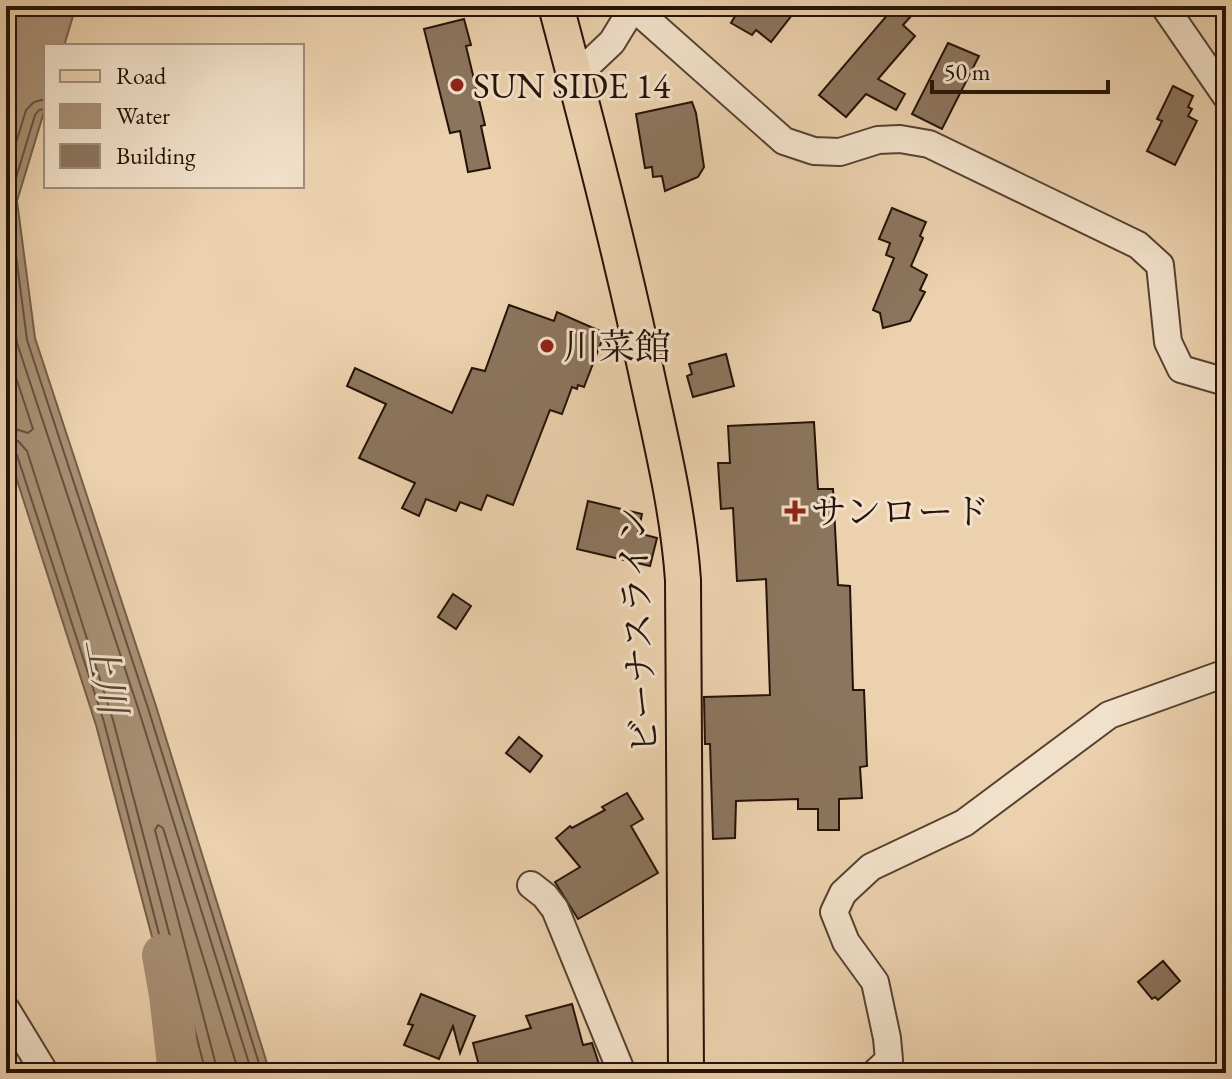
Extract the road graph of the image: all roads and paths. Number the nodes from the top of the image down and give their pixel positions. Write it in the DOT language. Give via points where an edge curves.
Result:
graph roads {
  1 [pos="556,6"];
  2 [pos="1164,6"];
  3 [pos="633,7"];
  4 [pos="575,77"];
  5 [pos="1226,96"];
  6 [pos="1226,382"];
  7 [pos="1226,673"];
  8 [pos="531,885"];
  9 [pos="6,1009"];
  10 [pos="45,1073"];
  11 [pos="622,1073"];
  12 [pos="686,1073"];
  13 [pos="875,1073"];
  1 -- 4 [label="main road, ビーナスライン"];
  2 -- 5 [label="street"];
  3 -- 4 [label="street" via="612,42"];
  3 -- 6 [label="street" via="784,141 814,151 840,152 878,140 929,144 1138,245 1160,265 1168,342 1181,369"];
  4 -- 12 [label="main road, ビーナスライン" via="630,298 680,539"];
  7 -- 13 [label="street" via="1109,715 964,823 871,867 843,893 834,912 846,942 875,982 887,1038 889,1060"];
  8 -- 11 [label="street" via="555,909"];
  9 -- 10 [label="street"];
}
